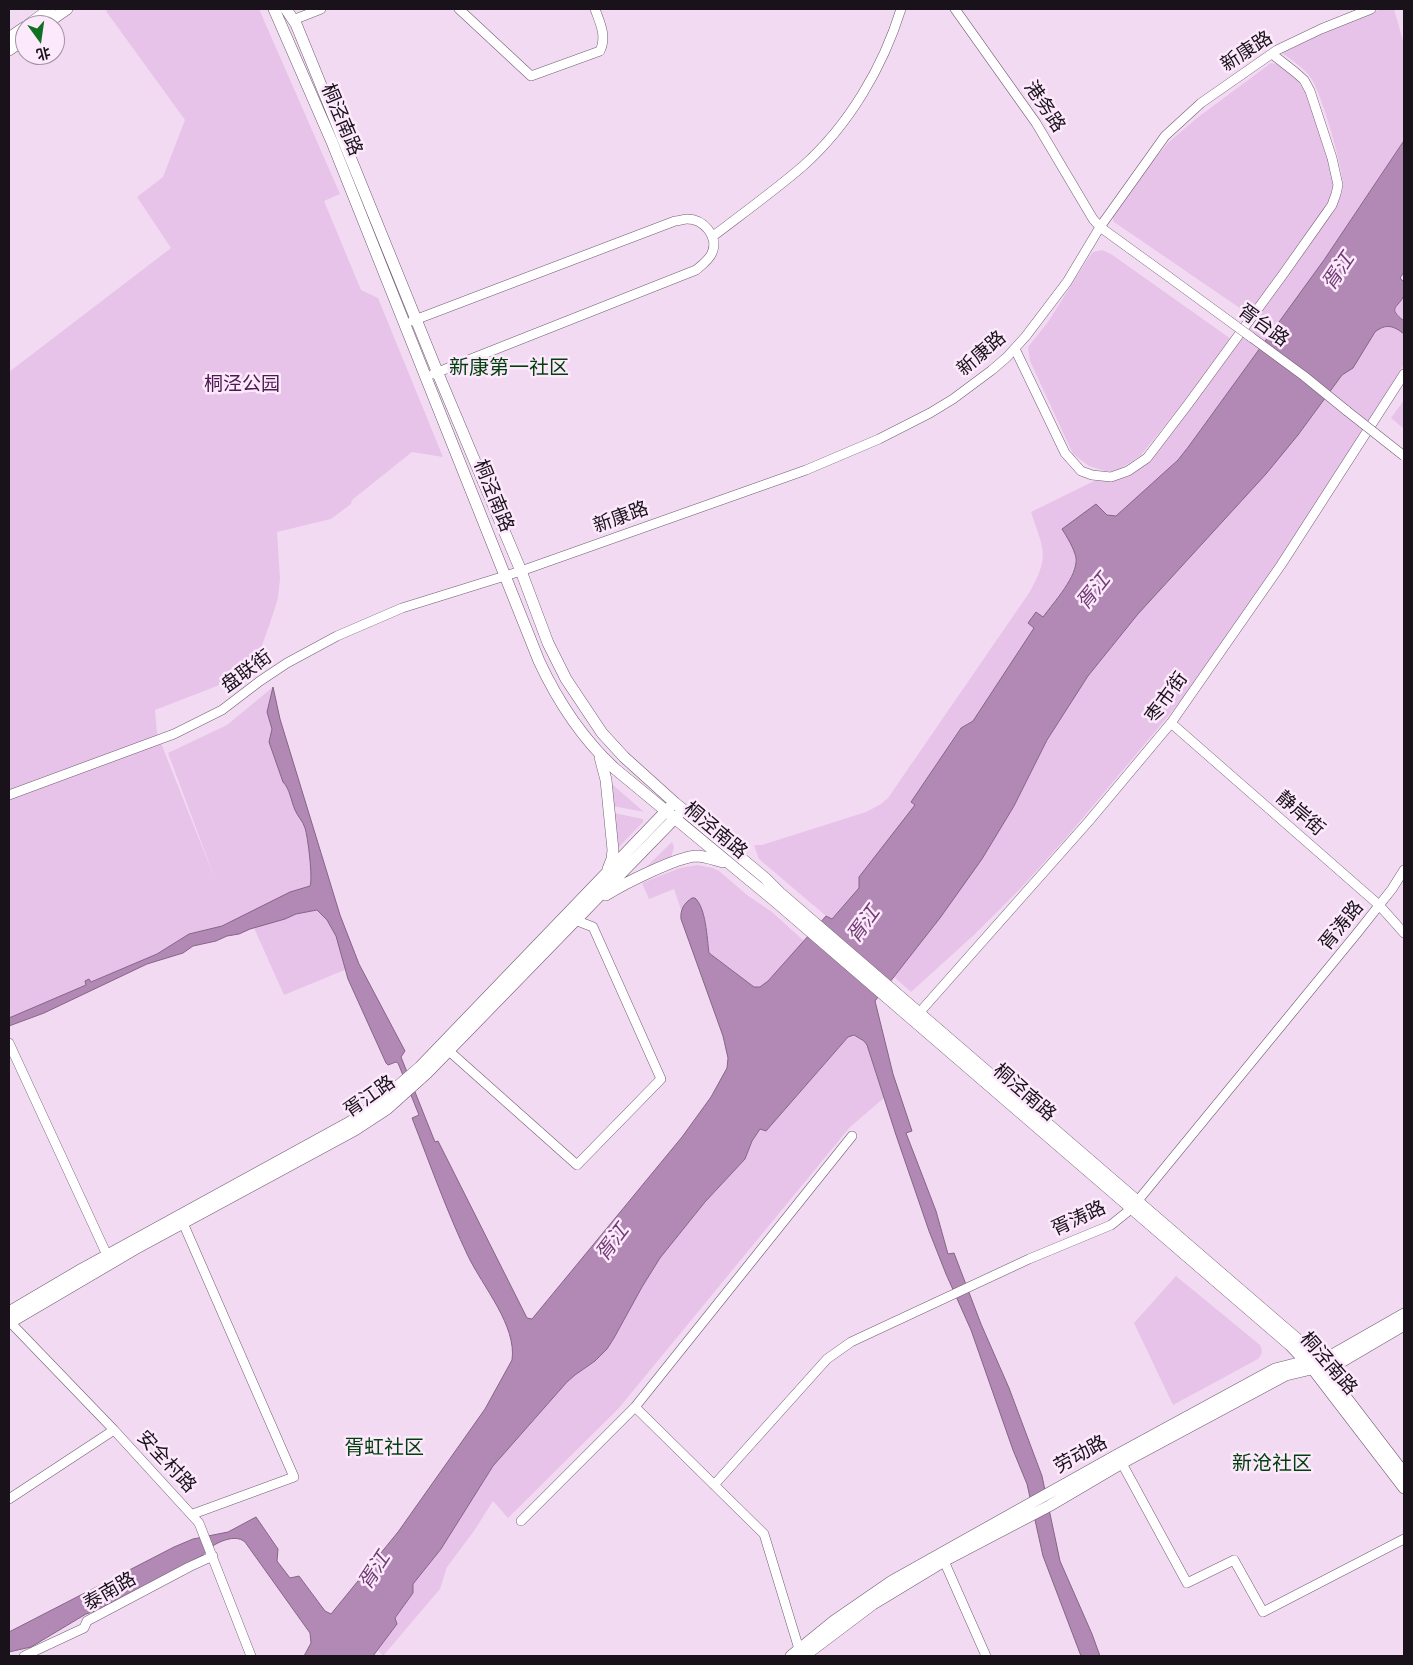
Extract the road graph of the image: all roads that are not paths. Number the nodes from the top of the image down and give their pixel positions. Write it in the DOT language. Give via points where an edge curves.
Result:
graph roads {
  1 [pos="274,9"];
  2 [pos="286,9"];
  3 [pos="321,9"];
  4 [pos="459,9"];
  5 [pos="594,9"];
  6 [pos="902,9"];
  7 [pos="955,9"];
  8 [pos="1371,9"];
  9 [pos="293,20"];
  10 [pos="1272,54"];
  11 [pos="1100,227"];
  12 [pos="712,236"];
  13 [pos="416,320"];
  14 [pos="405,324"];
  15 [pos="1015,349"];
  16 [pos="437,372"];
  17 [pos="1404,374"];
  18 [pos="426,377"];
  19 [pos="1404,456"];
  20 [pos="521,571"];
  21 [pos="505,576"];
  22 [pos="1171,723"];
  23 [pos="600,755"];
  24 [pos="9,795"];
  25 [pos="679,807"];
  26 [pos="670,816"];
  27 [pos="726,862"];
  28 [pos="1404,870"];
  29 [pos="605,876"];
  30 [pos="593,902"];
  31 [pos="1379,905"];
  32 [pos="575,920"];
  33 [pos="808,924"];
  34 [pos="1404,933"];
  35 [pos="888,993"];
  36 [pos="919,1013"];
  37 [pos="9,1043"];
  38 [pos="449,1051"];
  39 [pos="432,1062"];
  40 [pos="374,1112"];
  41 [pos="852,1136"];
  42 [pos="1134,1205"];
  43 [pos="183,1223"];
  44 [pos="107,1255"];
  45 [pos="1404,1314"];
  46 [pos="9,1319"];
  47 [pos="1404,1325"];
  48 [pos="1314,1363"];
  49 [pos="635,1407"];
  50 [pos="114,1430"];
  51 [pos="1119,1459"];
  52 [pos="1404,1473"];
  53 [pos="714,1485"];
  54 [pos="1404,1488"];
  55 [pos="9,1499"];
  56 [pos="1031,1509"];
  57 [pos="193,1514"];
  58 [pos="521,1521"];
  59 [pos="1404,1538"];
  60 [pos="212,1553"];
  61 [pos="944,1561"];
  62 [pos="800,1654"];
  63 [pos="24,1656"];
  64 [pos="250,1656"];
  65 [pos="986,1656"];
  1 -- 14 [label="main road, 桐泾南路"];
  2 -- 9 [label="main road, 桐泾南路"];
  3 -- 9 [label="street"];
  4 -- 5 [label="street" via="531,76 600,51 604,42"];
  6 -- 12 [label="street" via="878,66 831,137 803,166"];
  7 -- 11 [label="street, 港务路" via="1036,123"];
  8 -- 10 [label="street, 新康路"];
  9 -- 13 [label="main road, 桐泾南路"];
  10 -- 11 [label="street, 新康路" via="1201,103 1165,136"];
  10 -- 15 [label="street" via="1304,80 1310,91 1336,173 1336,194 1332,205 1284,273 1146,458 1128,471 1112,477 1081,471 1065,453"];
  11 -- 15 [label="street, 新康路" via="1067,282"];
  11 -- 19 [label="street, 胥台路, bridge" via="1304,376"];
  12 -- 13 [label="street" via="700,223 689,219 676,221"];
  12 -- 16 [label="street" via="712,254 696,270"];
  13 -- 14 [label="street"];
  13 -- 16 [label="main road, 桐泾南路"];
  14 -- 18 [label="main road, 桐泾南路"];
  15 -- 20 [label="street, 新康路" via="953,399 879,439 806,470"];
  16 -- 18 [label="street"];
  16 -- 20 [label="main road, 桐泾南路"];
  17 -- 22 [label="street, 枣市街" via="1281,565"];
  18 -- 21 [label="main road, 桐泾南路"];
  20 -- 21 [label="street, 新康路"];
  20 -- 25 [label="main road, 桐泾南路" via="548,643 575,694 616,750"];
  21 -- 23 [label="main road, 桐泾南路" via="549,682 574,724"];
  21 -- 24 [label="street, 盘联街" via="402,608 337,636 287,663 222,710 182,730"];
  22 -- 31 [label="street, 静岸街"];
  22 -- 36 [label="street, 枣市街"];
  23 -- 26 [label="main road, 桐泾南路"];
  23 -- 29 [label="main road" via="606,780 613,850"];
  25 -- 26 [label="main road, 胥江路"];
  25 -- 33 [label="main road, 桐泾南路" via="765,878"];
  26 -- 27 [label="main road, 桐泾南路"];
  26 -- 29 [label="main road, 胥江路"];
  26 -- 30 [label="main road, 胥江路"];
  27 -- 30 [label="main road" via="700,856 684,858"];
  27 -- 33 [label="main road, 桐泾南路"];
  28 -- 31 [label="street, 胥涛路"];
  29 -- 39 [label="main road, 胥江路"];
  30 -- 32 [label="main road, 胥江路"];
  31 -- 34 [label="street, 静岸街"];
  31 -- 42 [label="street, 胥涛路"];
  32 -- 38 [label="main road, 胥江路"];
  32 -- 38 [label="street" via="593,927 661,1079 577,1165"];
  33 -- 35 [label="main road, 桐泾南路"];
  35 -- 36 [label="main road, 桐泾南路"];
  35 -- 42 [label="main road, 桐泾南路"];
  36 -- 42 [label="main road, 桐泾南路"];
  37 -- 44 [label="street"];
  38 -- 39 [label="main road, 胥江路"];
  39 -- 40 [label="main road, 胥江路" via="411,1089"];
  40 -- 43 [label="main road, 胥江路" via="345,1135"];
  40 -- 44 [label="main road, 胥江路"];
  41 -- 49 [label="street"];
  42 -- 48 [label="main road, 桐泾南路" via="1296,1338"];
  42 -- 53 [label="street, 胥涛路" via="1111,1225 851,1342 828,1358"];
  43 -- 46 [label="main road, 胥江路"];
  43 -- 57 [label="street" via="294,1477"];
  44 -- 46 [label="main road, 胥江路"];
  45 -- 48 [label="main road, 劳动路"];
  46 -- 50 [label="street, 安全村路"];
  47 -- 48 [label="main road, 劳动路" via="1340,1362"];
  48 -- 51 [label="main road, 劳动路"];
  48 -- 52 [label="main road, 桐泾南路"];
  48 -- 54 [label="main road, 桐泾南路"];
  49 -- 53 [label="street"];
  49 -- 58 [label="street"];
  50 -- 55 [label="street"];
  50 -- 57 [label="street, 安全村路"];
  51 -- 56 [label="main road, 劳动路"];
  51 -- 59 [label="street" via="1187,1583 1234,1560 1263,1612"];
  53 -- 62 [label="street" via="764,1534"];
  56 -- 61 [label="main road, 劳动路"];
  56 -- 62 [label="main road, 劳动路" via="939,1553 880,1588"];
  57 -- 60 [label="street, 安全村路"];
  60 -- 63 [label="street, 泰南路" via="87,1621 84,1628"];
  60 -- 64 [label="street, 安全村路"];
  61 -- 62 [label="main road, 劳动路" via="872,1604"];
  61 -- 65 [label="street"];
}
